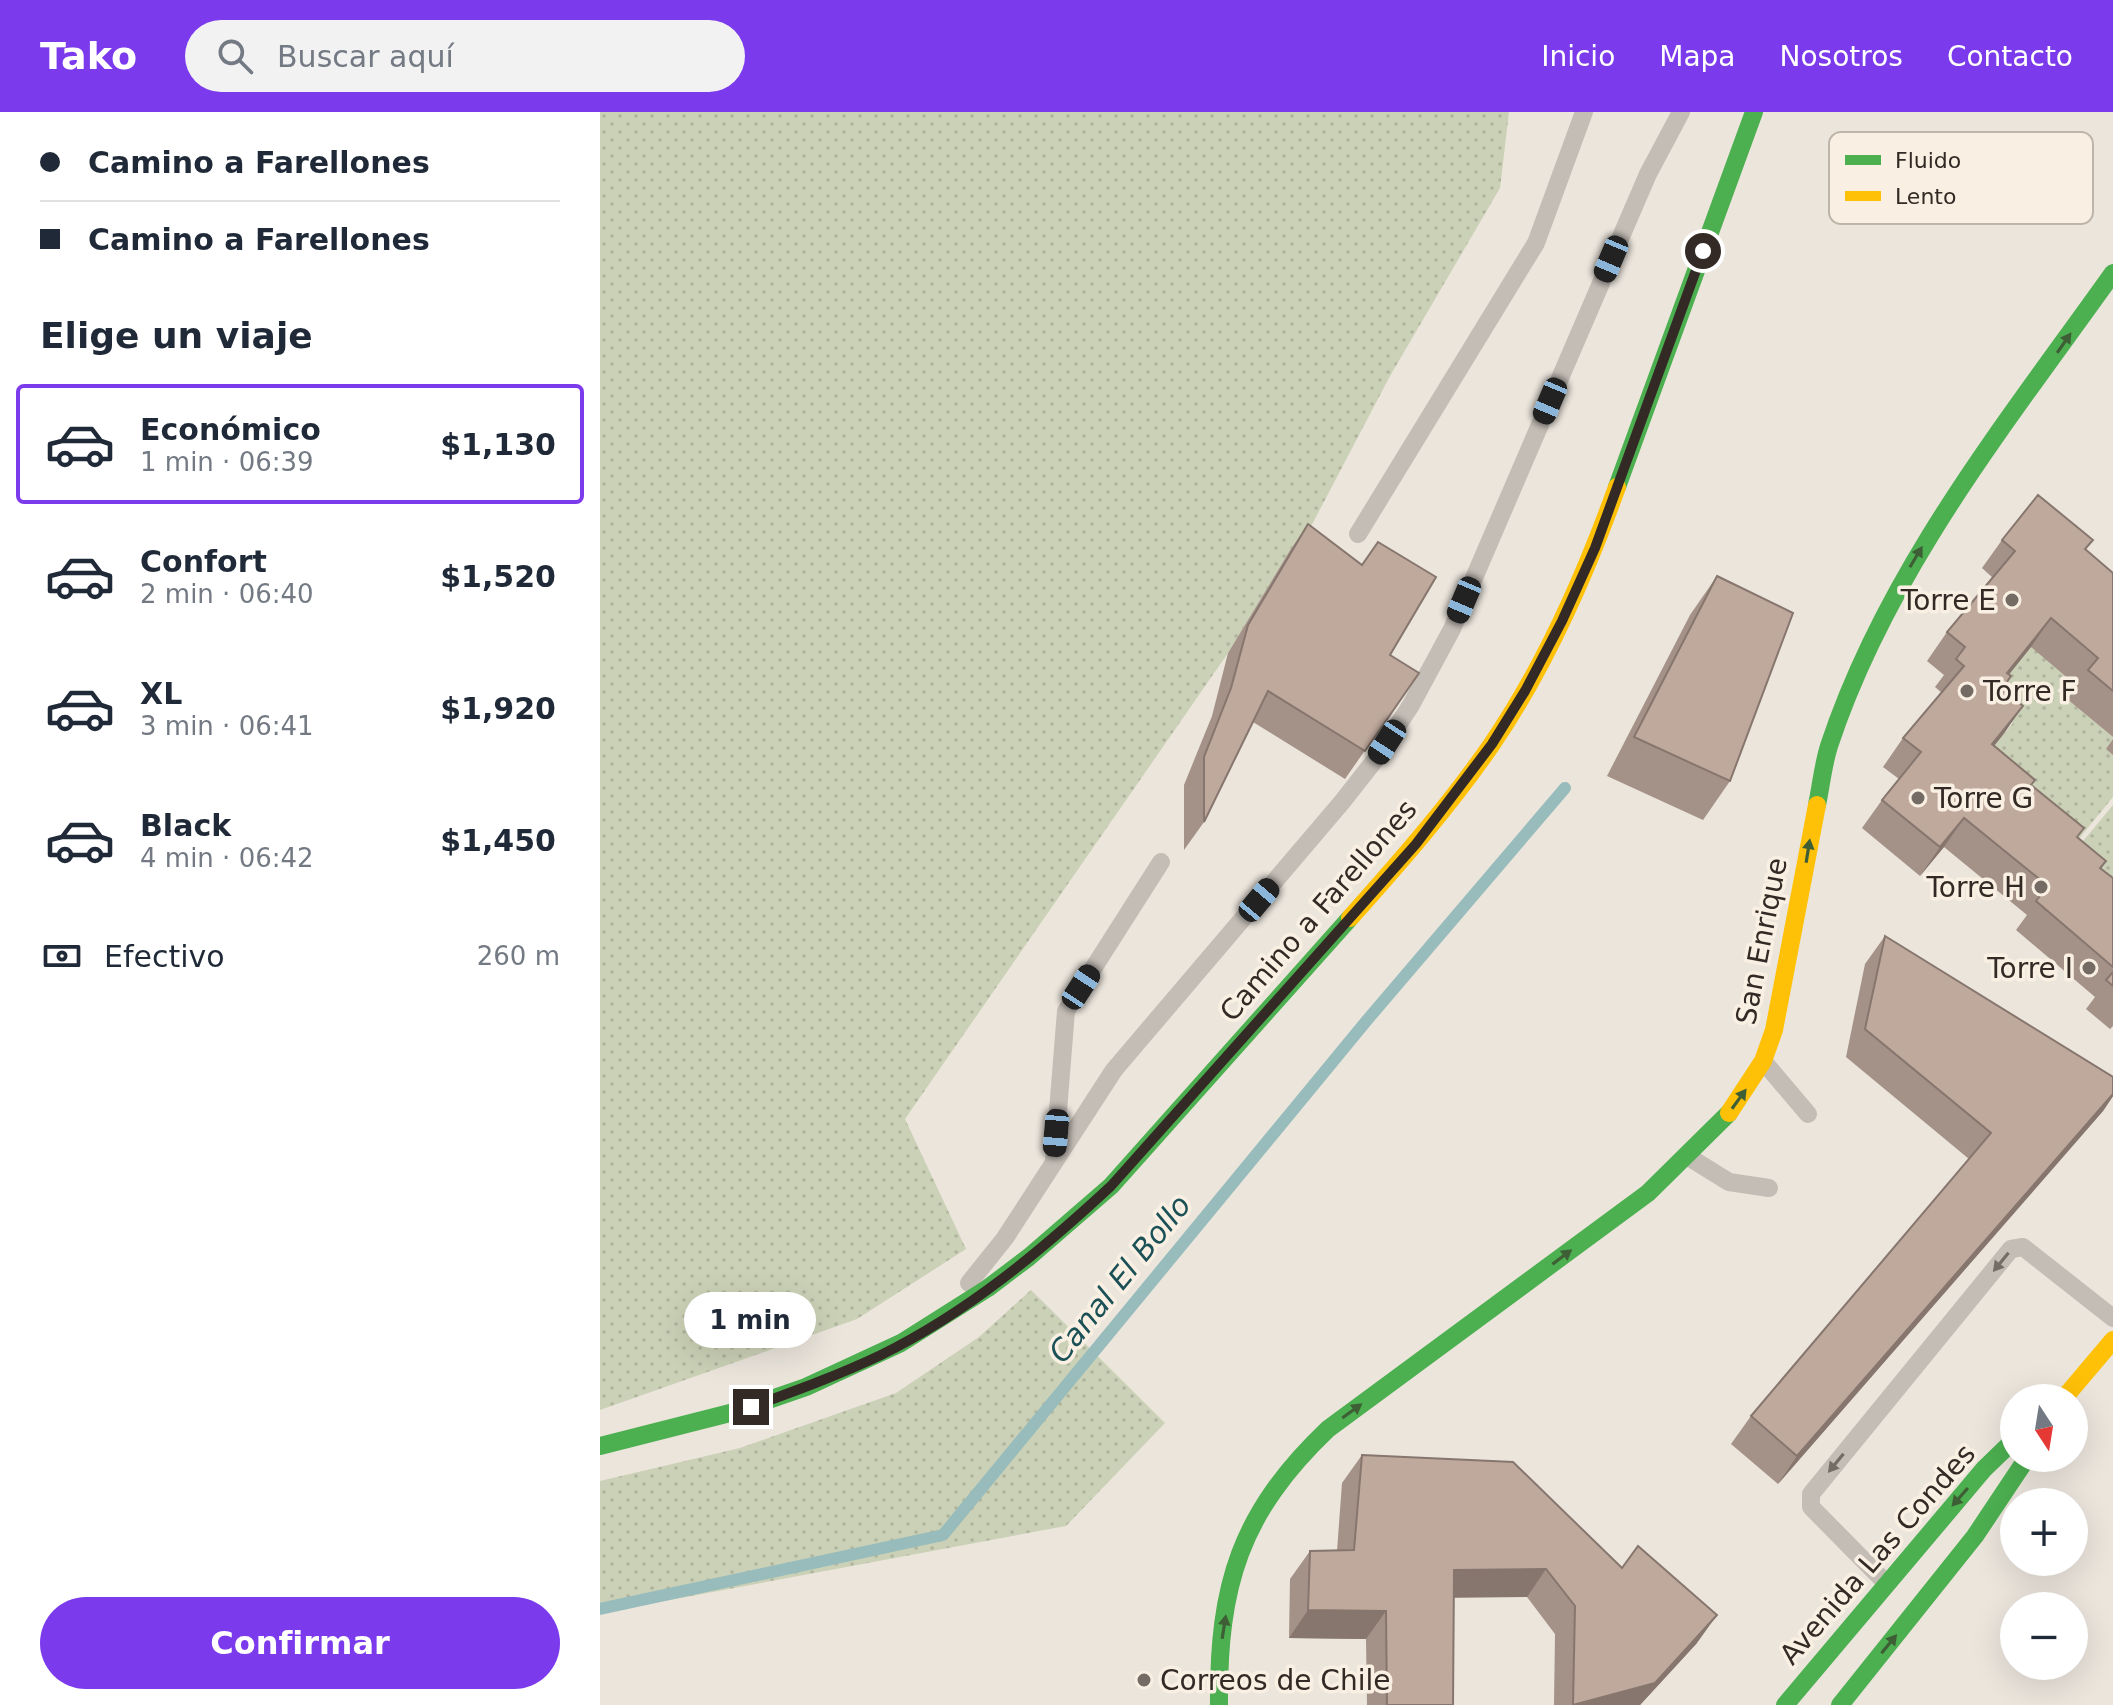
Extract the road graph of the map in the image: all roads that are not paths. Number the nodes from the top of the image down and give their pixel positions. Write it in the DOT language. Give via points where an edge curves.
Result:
graph roads {
  1 [pos="1584,112"];
  2 [pos="1681,112"];
  3 [pos="1754,112"];
  4 [pos="2113,273"];
  5 [pos="1358,534"];
  6 [pos="1161,862"];
  7 [pos="1763,1061"];
  8 [pos="1808,1114"];
  9 [pos="1687,1156"];
  10 [pos="1054,1163"];
  11 [pos="1769,1188"];
  12 [pos="2113,1318"];
  13 [pos="944,1320"];
  14 [pos="2113,1340"];
  15 [pos="2076,1384"];
  16 [pos="600,1446"];
  17 [pos="2000,1454"];
  18 [pos="2018,1472"];
  19 [pos="1886,1583"];
  20 [pos="1219,1705"];
  21 [pos="1785,1705"];
  22 [pos="1840,1705"];
  1 -- 5 [label="lane" via="1536,243"];
  2 -- 10 [label="lane" via="1648,174 1452,629 1411,705 1342,802 1114,1070"];
  3 -- 13 [label="street, Camino a Farellones" via="1595,548 1562,621 1492,744 1416,844 1111,1186 1059,1235"];
  7 -- 4 [label="street, San Enrique, one-way" via="1782,999 1828,749 1864,652 1925,543"];
  6 -- 10 [label="lane" via="1066,1011"];
  7 -- 8 [label="lane"];
  9 -- 7 [label="street, San Enrique, one-way" via="1737,1103"];
  9 -- 11 [label="lane" via="1729,1182"];
  20 -- 9 [label="street, San Enrique, one-way" via="1221,1647 1238,1561 1251,1525 1287,1470 1328,1429 1648,1193"];
  10 -- 13 [label="lane"];
  12 -- 19 [label="lane, one-way" via="2023,1247 2011,1249 1811,1494 1811,1507"];
  13 -- 16 [label="street, Camino a Farellones" via="818,1383 751,1407"];
  14 -- 15 [label="street"];
  17 -- 19 [label="street, Avenida Las Condes, one-way"];
  22 -- 18 [label="street, Avenida Las Condes, one-way" via="1975,1536"];
  19 -- 21 [label="street, Avenida Las Condes"];
}
